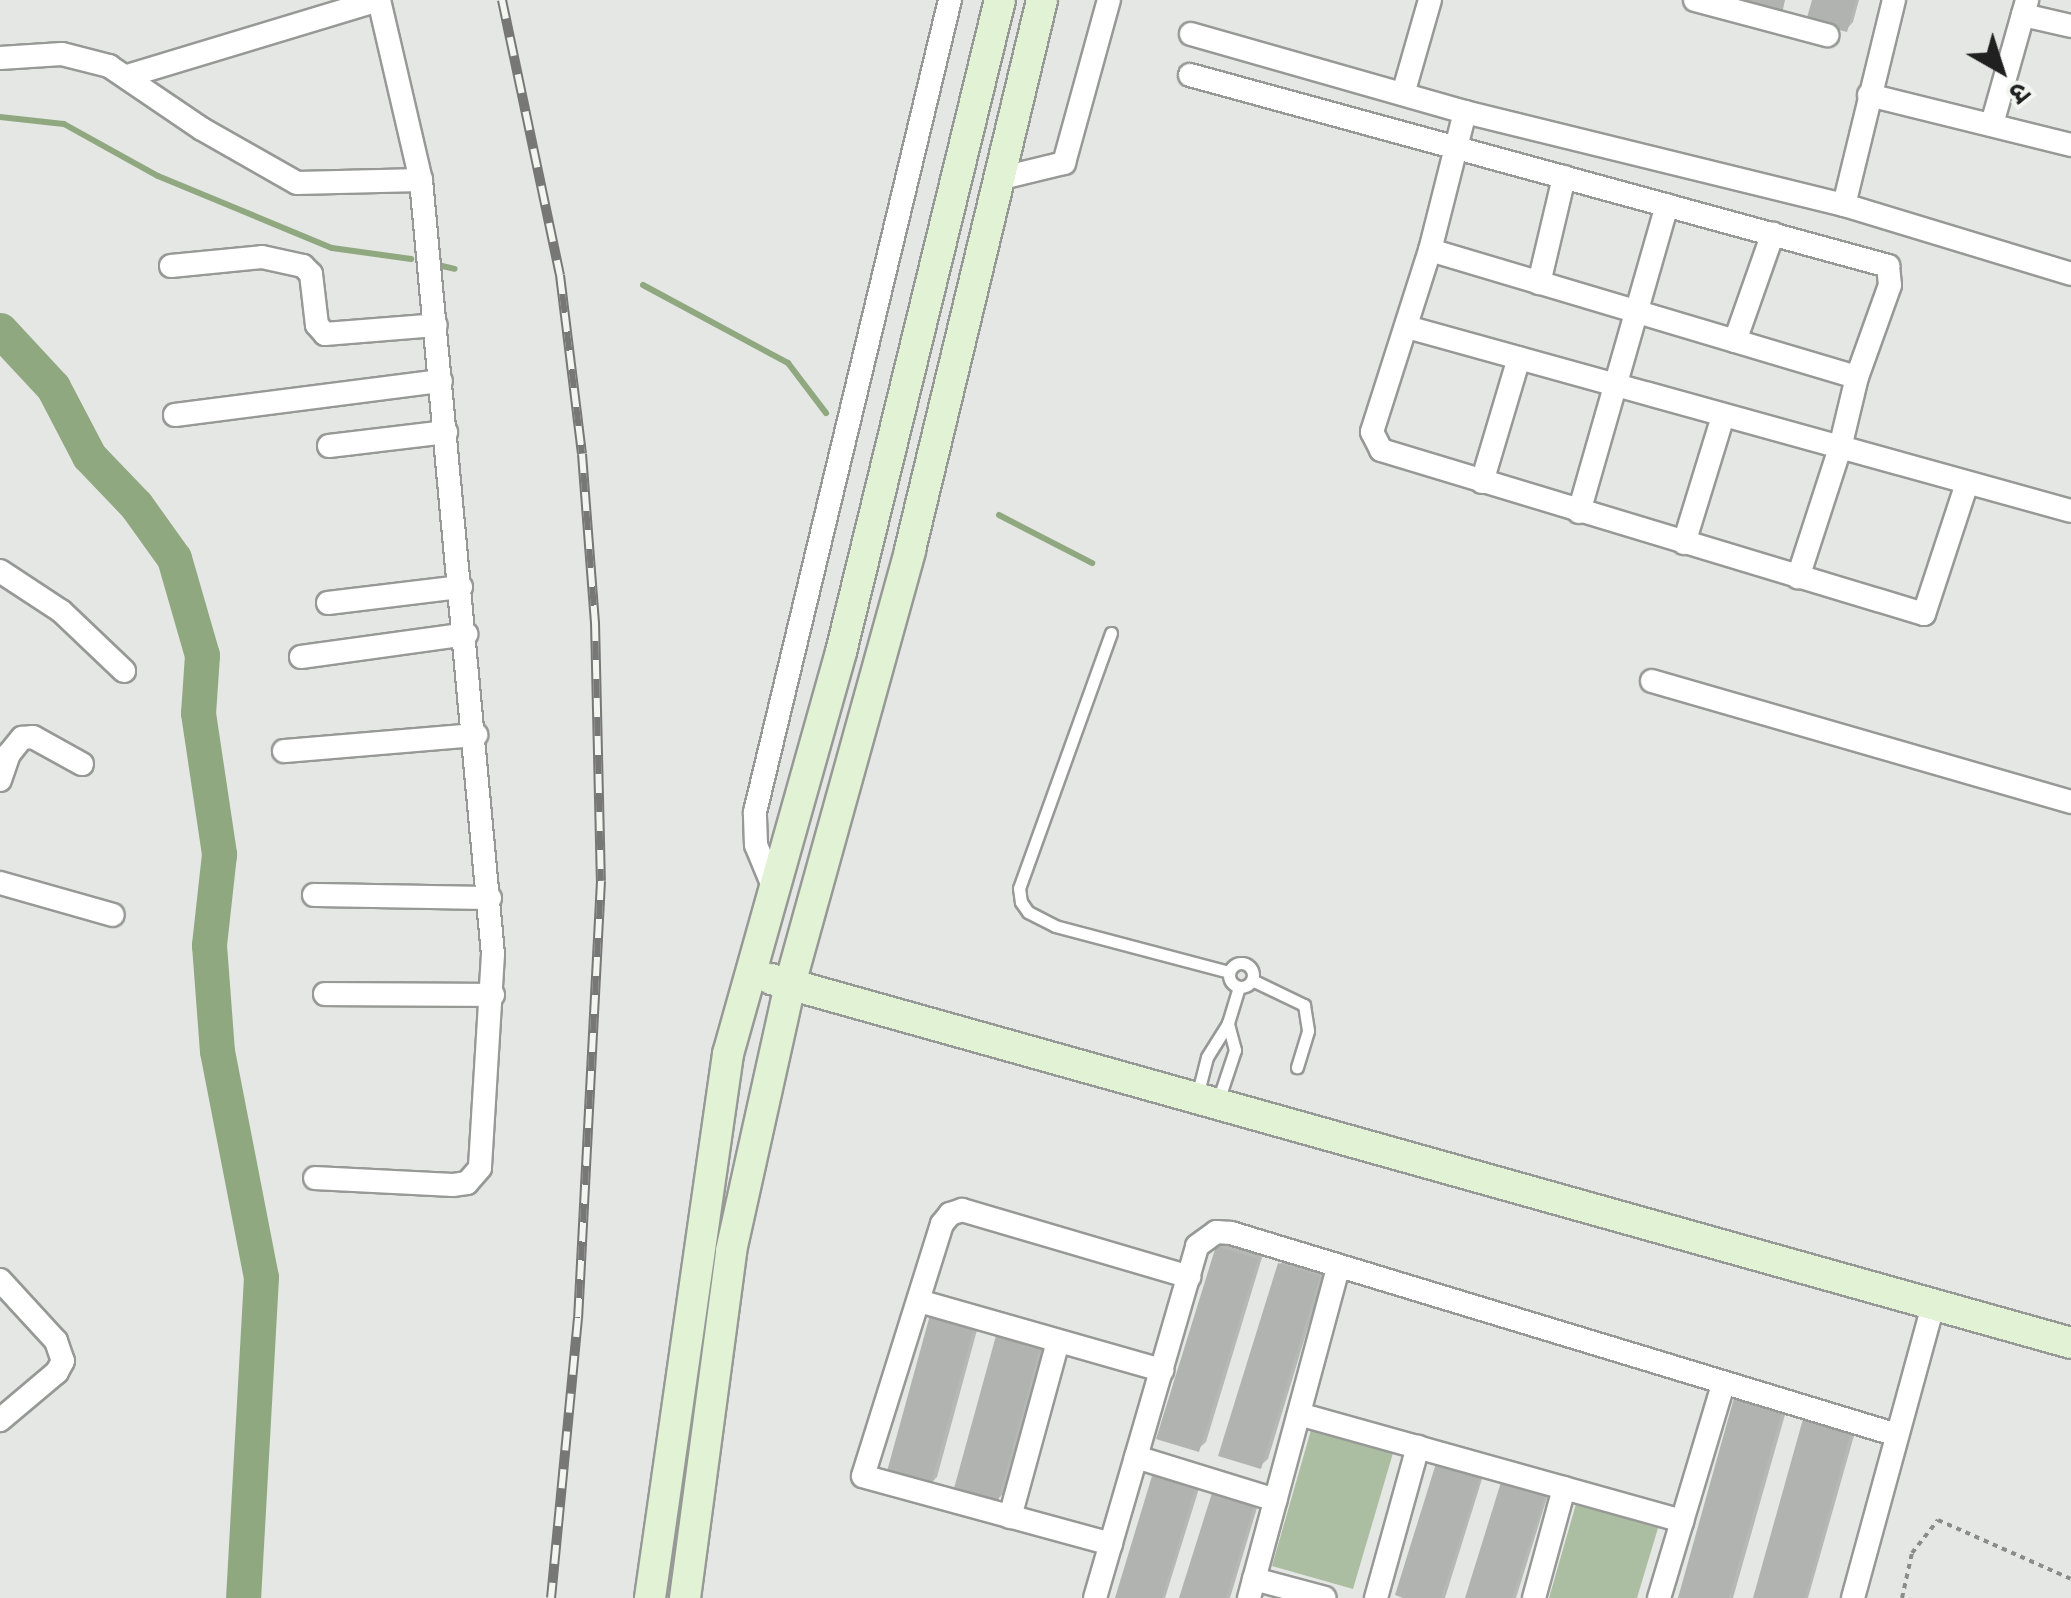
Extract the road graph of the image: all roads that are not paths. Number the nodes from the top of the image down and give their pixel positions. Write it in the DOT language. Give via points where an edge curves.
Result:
graph roads {
  1 [pos="950,0"];
  2 [pos="1000,0"];
  3 [pos="1042,0"];
  4 [pos="1109,0"];
  5 [pos="1430,0"];
  6 [pos="1894,0"];
  7 [pos="1709,2"];
  8 [pos="2025,8"];
  9 [pos="2071,26"];
  10 [pos="1191,34"];
  11 [pos="1827,35"];
  12 [pos="0,58"];
  13 [pos="1190,75"];
  14 [pos="127,76"];
  15 [pos="1403,94"];
  16 [pos="1869,94"];
  17 [pos="1466,112"];
  18 [pos="1992,124"];
  19 [pos="2071,145"];
  20 [pos="1456,148"];
  21 [pos="998,178"];
  22 [pos="1564,178"];
  23 [pos="421,180"];
  24 [pos="1668,205"];
  25 [pos="1844,206"];
  26 [pos="1773,233"];
  27 [pos="1430,250"];
  28 [pos="171,266"];
  29 [pos="2071,274"];
  30 [pos="1539,282"];
  31 [pos="1635,311"];
  32 [pos="436,325"];
  33 [pos="1406,327"];
  34 [pos="1736,341"];
  35 [pos="1518,358"];
  36 [pos="1857,377"];
  37 [pos="442,380"];
  38 [pos="1613,384"];
  39 [pos="175,415"];
  40 [pos="1724,416"];
  41 [pos="446,432"];
  42 [pos="329,446"];
  43 [pos="1840,448"];
  44 [pos="1482,482"];
  45 [pos="1966,483"];
  46 [pos="2071,511"];
  47 [pos="1579,512"];
  48 [pos="1684,543"];
  49 [pos="0,571"];
  50 [pos="1798,577"];
  51 [pos="462,587"];
  52 [pos="328,602"];
  53 [pos="1110,633"];
  54 [pos="466,634"];
  55 [pos="301,657"];
  56 [pos="124,672"];
  57 [pos="1652,681"];
  58 [pos="476,735"];
  59 [pos="284,751"];
  60 [pos="82,764"];
  61 [pos="0,780"];
  62 [pos="2071,802"];
  63 [pos="0,883"];
  64 [pos="773,886"];
  65 [pos="314,895"];
  66 [pos="490,898"];
  67 [pos="113,915"];
  68 [pos="1229,972"];
  69 [pos="749,973"];
  70 [pos="1252,980"];
  71 [pos="790,984"];
  72 [pos="1238,986"];
  73 [pos="325,994"];
  74 [pos="492,996"];
  75 [pos="1228,1023"];
  76 [pos="1298,1067"];
  77 [pos="1206,1103"];
  78 [pos="315,1178"];
  79 [pos="1338,1269"];
  80 [pos="1189,1277"];
  81 [pos="0,1280"];
  82 [pos="919,1301"];
  83 [pos="1933,1304"];
  84 [pos="1058,1341"];
  85 [pos="2071,1344"];
  86 [pos="1162,1370"];
  87 [pos="1723,1385"];
  88 [pos="1299,1414"];
  89 [pos="0,1420"];
  90 [pos="1897,1435"];
  91 [pos="1418,1447"];
  92 [pos="1136,1457"];
  93 [pos="1564,1488"];
  94 [pos="1276,1500"];
  95 [pos="1010,1516"];
  96 [pos="1682,1521"];
  97 [pos="1111,1544"];
  98 [pos="1252,1588"];
  99 [pos="650,1598"];
  100 [pos="685,1598"];
  101 [pos="1095,1598"];
  102 [pos="1325,1598"];
  103 [pos="1376,1598"];
  104 [pos="1534,1598"];
  105 [pos="1659,1598"];
  106 [pos="1852,1598"];
  1 -- 64 [label="street" via="755,812 760,860"];
  2 -- 64 [label="main road" via="840,652"];
  3 -- 21 [label="main road"];
  4 -- 21 [label="street" via="1064,163"];
  5 -- 15 [label="street"];
  6 -- 16 [label="street"];
  7 -- 11 [label="street"];
  8 -- 9 [label="street"];
  8 -- 18 [label="street"];
  10 -- 15 [label="street"];
  12 -- 14 [label="street" via="62,54"];
  13 -- 20 [label="street"];
  14 -- 23 [label="street" via="280,177 326,184"];
  14 -- 23 [label="street" via="379,0"];
  15 -- 17 [label="street"];
  16 -- 18 [label="street"];
  16 -- 25 [label="street"];
  17 -- 20 [label="street"];
  17 -- 25 [label="street"];
  18 -- 19 [label="street"];
  20 -- 22 [label="street"];
  20 -- 27 [label="street"];
  21 -- 71 [label="main road" via="910,550"];
  22 -- 24 [label="street"];
  22 -- 30 [label="street"];
  23 -- 32 [label="street"];
  24 -- 26 [label="street"];
  24 -- 31 [label="street"];
  25 -- 29 [label="street"];
  26 -- 34 [label="street"];
  26 -- 36 [label="street" via="1879,261 1892,273"];
  27 -- 30 [label="street"];
  27 -- 33 [label="street"];
  28 -- 32 [label="street" via="262,257 303,266 311,274 325,334"];
  30 -- 31 [label="street"];
  31 -- 34 [label="street"];
  31 -- 38 [label="street"];
  32 -- 37 [label="street"];
  33 -- 35 [label="street"];
  33 -- 44 [label="street" via="1372,432 1375,442 1389,454"];
  34 -- 36 [label="street"];
  35 -- 38 [label="street"];
  35 -- 44 [label="street"];
  36 -- 43 [label="street"];
  37 -- 39 [label="street"];
  37 -- 41 [label="street"];
  38 -- 40 [label="street"];
  38 -- 47 [label="street"];
  40 -- 43 [label="street"];
  40 -- 48 [label="street"];
  41 -- 42 [label="street"];
  41 -- 51 [label="street"];
  43 -- 45 [label="street"];
  43 -- 50 [label="street"];
  44 -- 47 [label="street"];
  45 -- 46 [label="street"];
  45 -- 50 [label="street" via="1924,614"];
  47 -- 48 [label="street"];
  48 -- 50 [label="street"];
  49 -- 56 [label="street" via="61,611"];
  51 -- 52 [label="street"];
  51 -- 54 [label="street"];
  53 -- 68 [label="lane" via="1018,888 1021,902 1055,926"];
  54 -- 55 [label="street"];
  54 -- 58 [label="street"];
  57 -- 62 [label="street"];
  58 -- 59 [label="street"];
  58 -- 66 [label="street"];
  60 -- 61 [label="street" via="33,737 22,738"];
  63 -- 67 [label="street"];
  64 -- 69 [label="main road"];
  65 -- 66 [label="street"];
  66 -- 74 [label="street"];
  68 -- 70 [label="lane" via="1244,963 1252,968"];
  68 -- 72 [label="lane"];
  69 -- 71 [label="main road"];
  69 -- 99 [label="main road" via="728,1054"];
  70 -- 72 [label="lane"];
  70 -- 76 [label="lane" via="1304,1004 1308,1031"];
  71 -- 77 [label="main road"];
  71 -- 100 [label="main road" via="730,1252"];
  72 -- 75 [label="lane"];
  73 -- 74 [label="street"];
  74 -- 78 [label="street" via="475,1178 452,1185"];
  75 -- 77 [label="lane" via="1207,1058"];
  75 -- 77 [label="lane" via="1234,1050"];
  77 -- 83 [label="main road"];
  79 -- 80 [label="street" via="1216,1232 1197,1246"];
  79 -- 87 [label="street"];
  79 -- 88 [label="street"];
  80 -- 82 [label="street" via="962,1210 942,1224"];
  80 -- 86 [label="street"];
  81 -- 89 [label="street" via="56,1341 63,1360"];
  82 -- 84 [label="street"];
  82 -- 95 [label="street" via="863,1476"];
  83 -- 85 [label="main road"];
  83 -- 90 [label="street"];
  84 -- 86 [label="street"];
  84 -- 95 [label="street"];
  86 -- 92 [label="street"];
  87 -- 90 [label="street"];
  87 -- 96 [label="street"];
  88 -- 91 [label="street"];
  88 -- 94 [label="street"];
  90 -- 106 [label="street"];
  91 -- 93 [label="street"];
  91 -- 103 [label="street"];
  92 -- 94 [label="street"];
  92 -- 97 [label="street"];
  93 -- 96 [label="street"];
  93 -- 104 [label="street"];
  94 -- 98 [label="street"];
  95 -- 97 [label="street"];
  96 -- 105 [label="street"];
  97 -- 101 [label="street"];
  98 -- 102 [label="street"];
}
